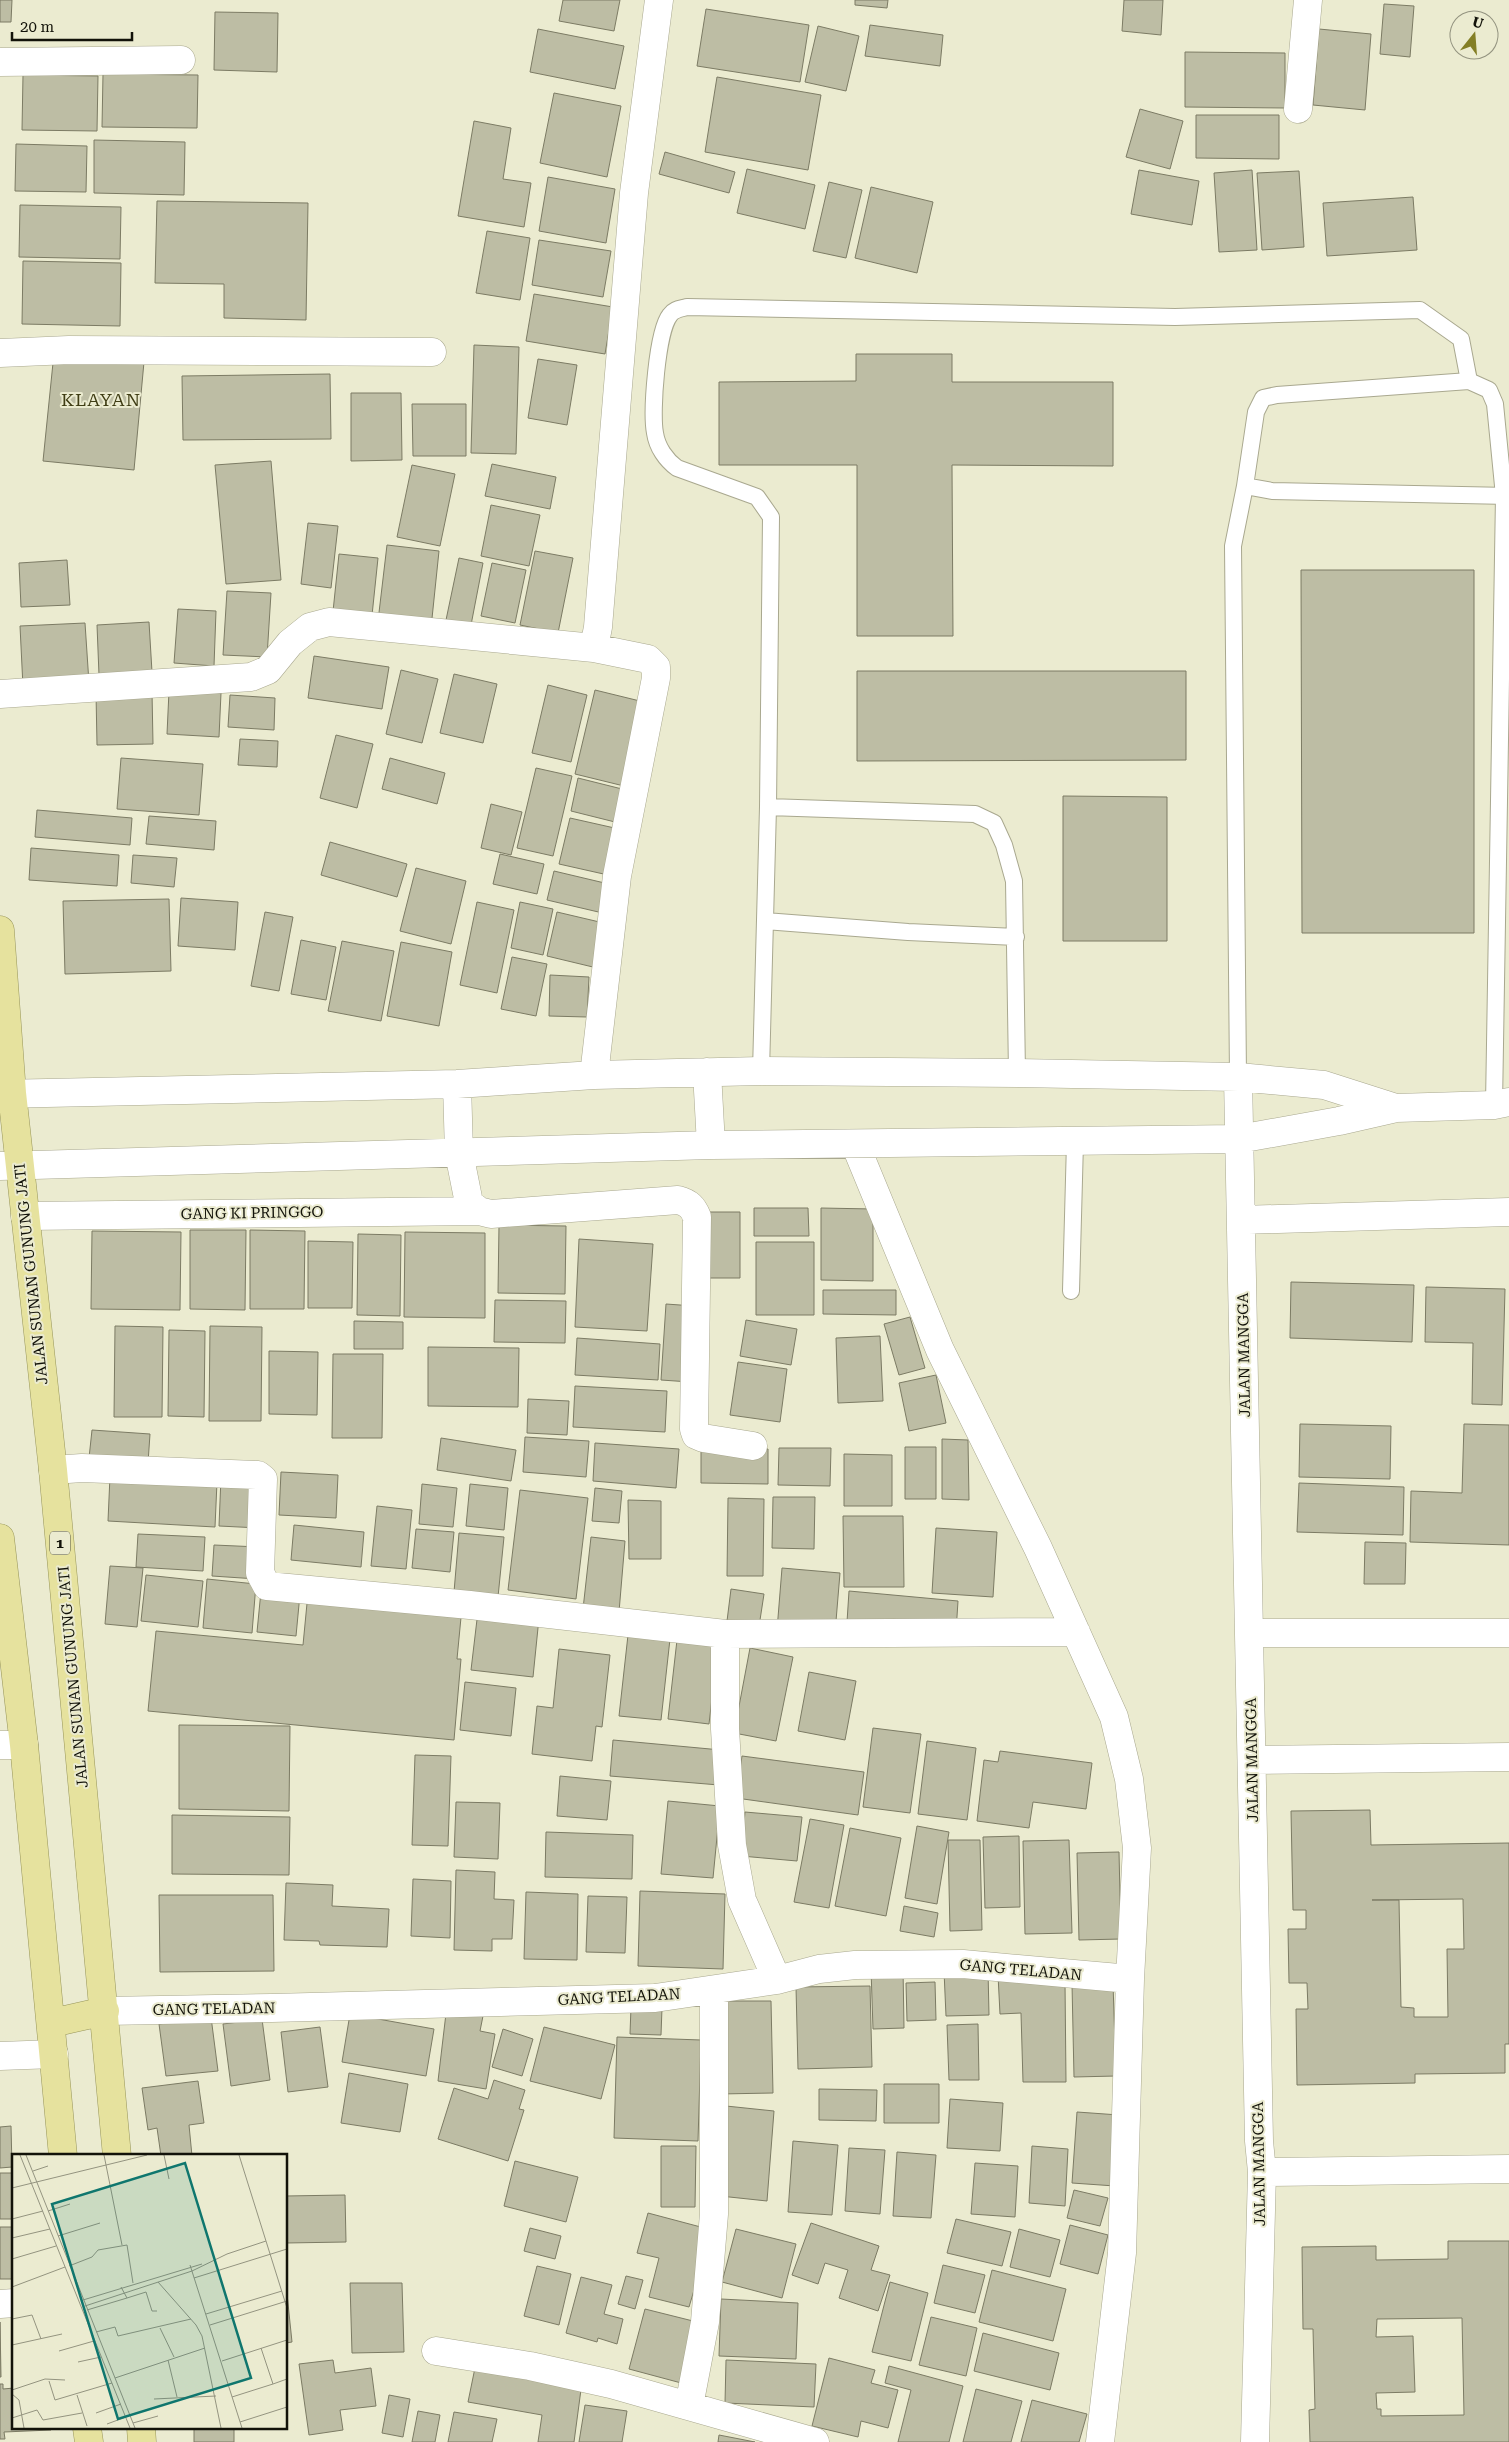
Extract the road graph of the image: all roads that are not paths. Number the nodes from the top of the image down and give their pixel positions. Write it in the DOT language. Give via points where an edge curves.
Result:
graph roads {
  1 [pos="659,0"];
  2 [pos="1308,0"];
  3 [pos="181,60"];
  4 [pos="0,62"];
  5 [pos="1298,108"];
  6 [pos="432,352"];
  7 [pos="0,353"];
  8 [pos="1469,381"];
  9 [pos="1245,486"];
  10 [pos="1506,496"];
  11 [pos="594,648"];
  12 [pos="0,694"];
  13 [pos="768,807"];
  14 [pos="764,921"];
  15 [pos="0,930"];
  16 [pos="1016,937"];
  17 [pos="761,1071"];
  18 [pos="707,1072"];
  19 [pos="1018,1073"];
  20 [pos="594,1075"];
  21 [pos="1238,1077"];
  22 [pos="457,1084"];
  23 [pos="6,1093"];
  24 [pos="1502,1103"];
  25 [pos="1396,1108"];
  26 [pos="1239,1139"];
  27 [pos="1075,1142"];
  28 [pos="855,1144"];
  29 [pos="710,1145"];
  30 [pos="459,1153"];
  31 [pos="10,1165"];
  32 [pos="479,1211"];
  33 [pos="1509,1212"];
  34 [pos="25,1216"];
  35 [pos="1241,1220"];
  36 [pos="1071,1291"];
  37 [pos="753,1446"];
  38 [pos="53,1470"];
  39 [pos="1,1552"];
  40 [pos="1076,1632"];
  41 [pos="1250,1633"];
  42 [pos="1509,1633"];
  43 [pos="725,1634"];
  44 [pos="12,1745"];
  45 [pos="1509,1757"];
  46 [pos="1252,1760"];
  47 [pos="777,1980"];
  48 [pos="1130,1980"];
  49 [pos="714,1990"];
  50 [pos="105,2011"];
  51 [pos="52,2023"];
  52 [pos="54,2054"];
  53 [pos="0,2056"];
  54 [pos="63,2154"];
  55 [pos="118,2154"];
  56 [pos="1509,2168"];
  57 [pos="1262,2172"];
  58 [pos="436,2351"];
  59 [pos="689,2406"];
  60 [pos="815,2442"];
  61 [pos="1100,2442"];
  62 [pos="1255,2442"];
  1 -- 11 [label="street" via="634,193"];
  2 -- 5 [label="street"];
  3 -- 4 [label="street"];
  6 -- 7 [label="street" via="69,350"];
  8 -- 9 [label="lane" via="1263,398 1256,412"];
  8 -- 10 [label="lane" via="1489,390 1493,396"];
  8 -- 13 [label="lane" via="1461,339 1420,310 1175,317 696,307 676,310 666,322 661,336 653,415 660,447 667,461 677,468 758,496 770,517"];
  9 -- 10 [label="lane" via="1272,491"];
  9 -- 21 [label="lane" via="1233,546"];
  10 -- 24 [label="lane"];
  11 -- 12 [label="street" via="329,622 310,627 290,643 268,670 251,677"];
  11 -- 20 [label="street" via="648,659 654,662 656,669 617,876"];
  13 -- 14 [label="lane"];
  13 -- 16 [label="lane" via="975,814 994,823 1014,881"];
  14 -- 16 [label="lane"];
  14 -- 17 [label="lane"];
  15 -- 23 [label="highway, JALAN SUNAN GUNUNG JATI / 1"];
  16 -- 19 [label="lane"];
  17 -- 18 [label="street"];
  17 -- 19 [label="street"];
  18 -- 20 [label="street"];
  18 -- 29 [label="street"];
  19 -- 21 [label="street"];
  20 -- 22 [label="street"];
  21 -- 25 [label="street" via="1324,1084"];
  21 -- 26 [label="street, JALAN MANGGA"];
  22 -- 23 [label="street"];
  22 -- 30 [label="street"];
  23 -- 31 [label="highway, JALAN SUNAN GUNUNG JATI / 1"];
  24 -- 25 [label="street"];
  25 -- 26 [label="street"];
  26 -- 27 [label="street"];
  26 -- 35 [label="street, JALAN MANGGA"];
  27 -- 28 [label="street"];
  27 -- 36 [label="lane"];
  28 -- 29 [label="street"];
  28 -- 40 [label="street" via="940,1350"];
  29 -- 30 [label="street"];
  30 -- 31 [label="street"];
  30 -- 32 [label="street" via="469,1204"];
  31 -- 34 [label="highway, JALAN SUNAN GUNUNG JATI / 1"];
  32 -- 34 [label="street, GANG KI PRINGGO"];
  32 -- 37 [label="street, GANG KI PRINGGO" via="490,1214 678,1200 689,1204 697,1217 694,1428 696,1435 703,1438"];
  33 -- 35 [label="street"];
  34 -- 38 [label="highway, JALAN SUNAN GUNUNG JATI / 1"];
  35 -- 41 [label="street, JALAN MANGGA"];
  38 -- 43 [label="street" via="258,1475 263,1479 260,1573 267,1586"];
  38 -- 50 [label="highway, JALAN SUNAN GUNUNG JATI / 1"];
  39 -- 44 [label="highway"];
  40 -- 43 [label="street"];
  40 -- 48 [label="street" via="1114,1717 1129,1780 1137,1848"];
  41 -- 42 [label="street"];
  41 -- 46 [label="street, JALAN MANGGA"];
  43 -- 47 [label="street" via="725,1729 732,1845 742,1900"];
  44 -- 51 [label="highway"];
  45 -- 46 [label="street"];
  46 -- 57 [label="street, JALAN MANGGA" via="1258,2132"];
  47 -- 48 [label="street, GANG TELADAN" via="819,1969 856,1965 963,1964"];
  47 -- 49 [label="street, GANG TELADAN"];
  48 -- 61 [label="street" via="1122,2253"];
  49 -- 50 [label="street, GANG TELADAN" via="655,1998"];
  49 -- 59 [label="street" via="714,2214 705,2322"];
  50 -- 51 [label="highway"];
  50 -- 55 [label="highway, JALAN SUNAN GUNUNG JATI / 1"];
  51 -- 52 [label="highway"];
  52 -- 53 [label="street"];
  52 -- 54 [label="highway"];
  56 -- 57 [label="street"];
  57 -- 62 [label="street, JALAN MANGGA"];
  58 -- 59 [label="street" via="530,2366"];
  59 -- 60 [label="street"];
}
